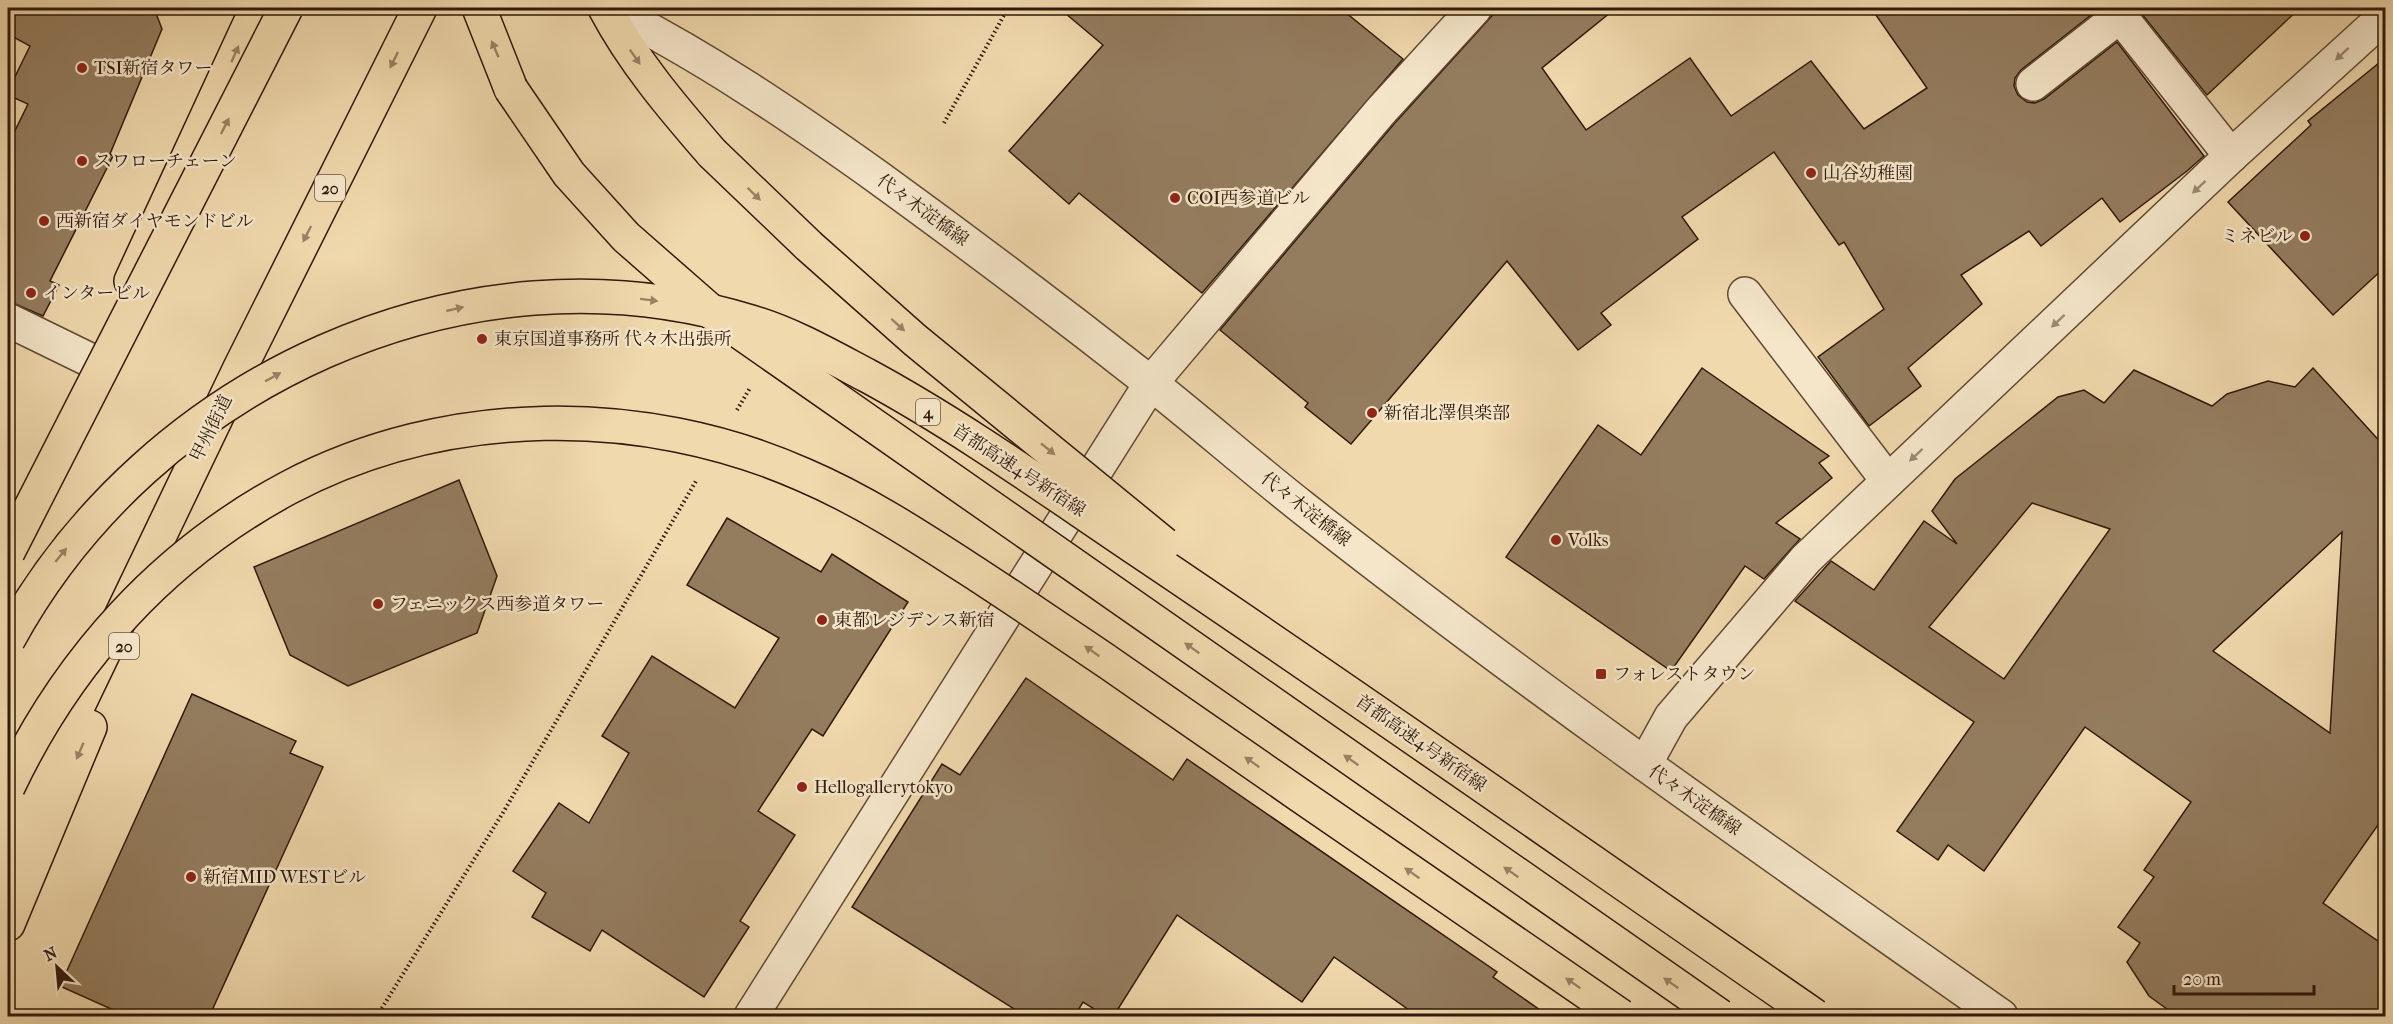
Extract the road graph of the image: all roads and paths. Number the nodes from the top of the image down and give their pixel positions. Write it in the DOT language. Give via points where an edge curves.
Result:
graph roads {
  1 [pos="257,8"];
  2 [pos="286,8"];
  3 [pos="420,8"];
  4 [pos="479,8"];
  5 [pos="607,8"];
  6 [pos="1008,8"];
  7 [pos="1475,8"];
  8 [pos="2385,15"];
  9 [pos="2033,84"];
  10 [pos="944,123"];
  11 [pos="2231,156"];
  12 [pos="140,259"];
  13 [pos="1745,294"];
  14 [pos="8,320"];
  15 [pos="94,362"];
  16 [pos="240,368"];
  17 [pos="753,382"];
  18 [pos="1151,383"];
  19 [pos="735,413"];
  20 [pos="700,474"];
  21 [pos="1888,481"];
  22 [pos="8,529"];
  23 [pos="8,552"];
  24 [pos="8,568"];
  25 [pos="8,640"];
  26 [pos="1322,674"];
  27 [pos="1645,765"];
  28 [pos="8,787"];
  29 [pos="8,852"];
  30 [pos="8,924"];
  31 [pos="377,1017"];
  32 [pos="751,1017"];
  33 [pos="1621,1017"];
  34 [pos="1720,1017"];
  35 [pos="1815,1017"];
  36 [pos="2001,1017"];
  12 -- 1 [label="highway, one-way"];
  23 -- 2 [label="highway, one-way, bridge"];
  3 -- 16 [label="highway, 甲州街道 / 20, one-way"];
  34 -- 4 [label="highway, one-way, bridge" via="714,314 626,237 569,174 511,89"];
  5 -- 18 [label="street, 代々木淀橋線" via="731,77 804,124"];
  5 -- 26 [label="highway, one-way, bridge" via="616,30 674,110 712,153 809,246 915,340"];
  6 -- 10 [label="path"];
  7 -- 18 [label="street" via="1380,112"];
  8 -- 11 [label="street, one-way"];
  9 -- 11 [label="street" via="2120,16"];
  11 -- 21 [label="street, one-way"];
  12 -- 15 [label="highway"];
  12 -- 24 [label="highway"];
  13 -- 21 [label="street"];
  14 -- 15 [label="street"];
  15 -- 22 [label="highway"];
  16 -- 29 [label="highway, 甲州街道 / 20"];
  16 -- 30 [label="highway, 20, one-way"];
  17 -- 19 [label="path"];
  18 -- 27 [label="street, 代々木淀橋線" via="1299,505"];
  18 -- 32 [label="street"];
  20 -- 31 [label="path" via="504,811"];
  21 -- 27 [label="street" via="1806,559 1671,717"];
  25 -- 26 [label="highway, 首都高速4号新宿線 / 4, one-way, bridge" via="52,566 112,496 153,458 204,420 284,370 366,334 466,306 523,299 627,297 673,303 755,323 796,338 884,385 971,437"];
  26 -- 35 [label="highway, 首都高速4号新宿線 / 4, bridge"];
  27 -- 36 [label="street, 代々木淀橋線"];
  33 -- 28 [label="highway, one-way, bridge" via="1061,629 921,538 803,474 703,441 651,431 525,423 431,435 338,464 258,504 159,578 114,624 71,677 43,720"];
}
